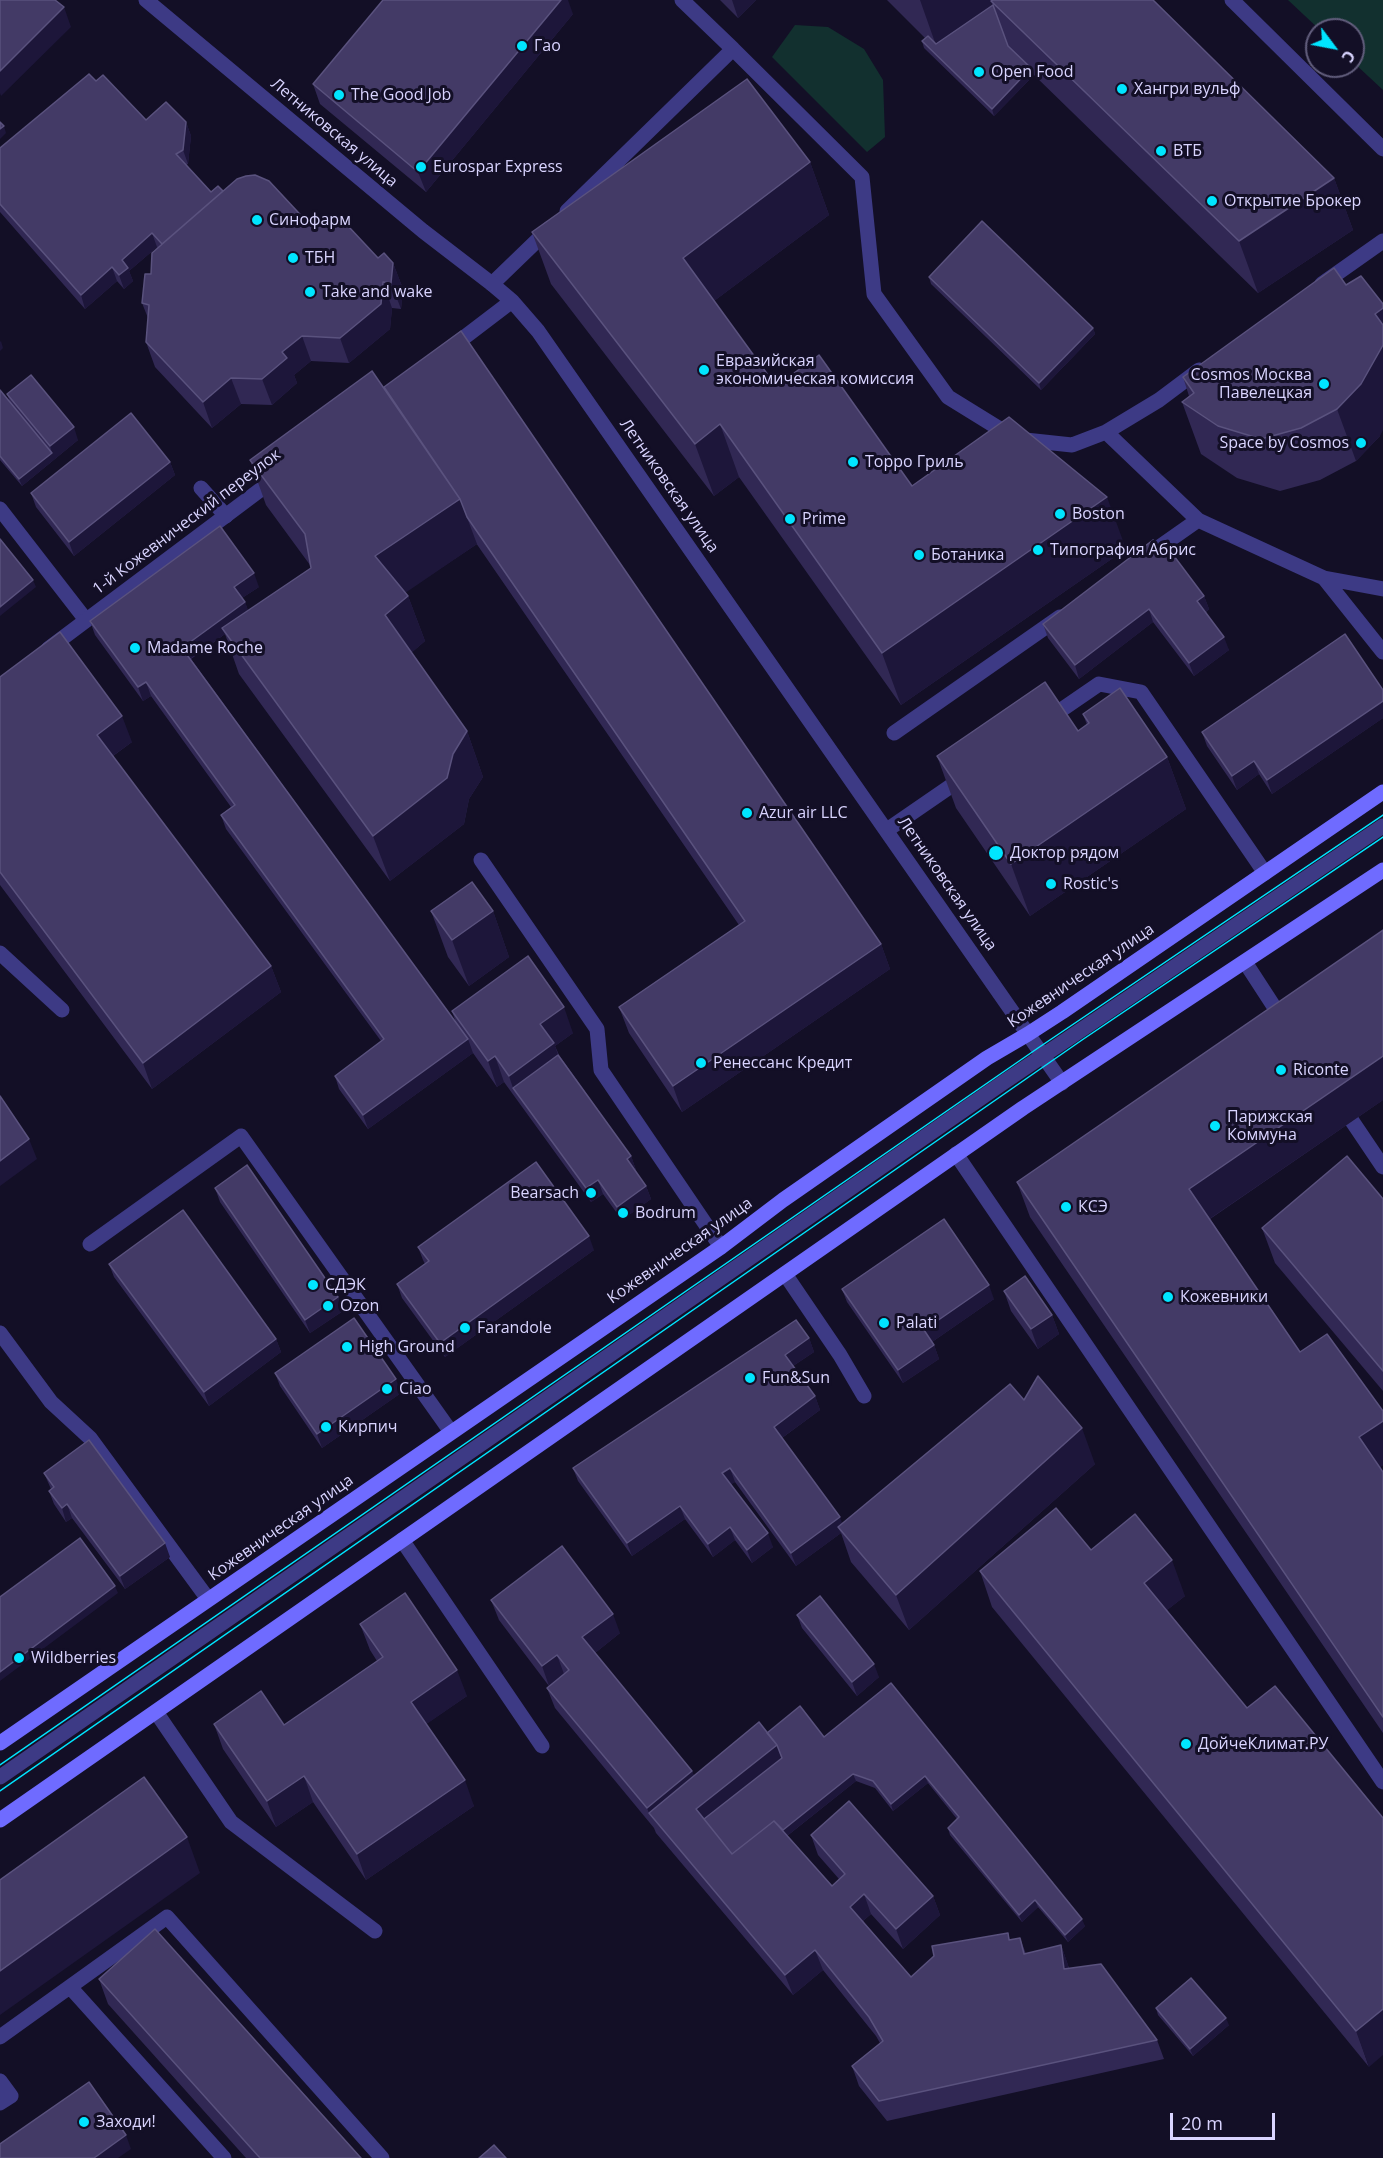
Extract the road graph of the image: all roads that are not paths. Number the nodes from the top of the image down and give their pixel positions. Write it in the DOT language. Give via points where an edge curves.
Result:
graph roads {
  1 [pos="146,0"];
  2 [pos="682,0"];
  3 [pos="1232,0"];
  4 [pos="733,49"];
  5 [pos="1383,149"];
  6 [pos="1383,241"];
  7 [pos="492,284"];
  8 [pos="1306,295"];
  9 [pos="512,302"];
  10 [pos="436,359"];
  11 [pos="1209,363"];
  12 [pos="1106,432"];
  13 [pos="293,466"];
  14 [pos="201,488"];
  15 [pos="0,509"];
  16 [pos="226,516"];
  17 [pos="1198,520"];
  18 [pos="1127,570"];
  19 [pos="1324,578"];
  20 [pos="1383,589"];
  21 [pos="1068,611"];
  22 [pos="86,620"];
  23 [pos="1383,652"];
  24 [pos="38,656"];
  25 [pos="1034,729"];
  26 [pos="894,733"];
  27 [pos="978,768"];
  28 [pos="1383,792"];
  29 [pos="1383,826"];
  30 [pos="887,830"];
  31 [pos="481,860"];
  32 [pos="1383,870"];
  33 [pos="1265,873"];
  34 [pos="0,953"];
  35 [pos="1245,962"];
  36 [pos="62,1010"];
  37 [pos="1028,1035"];
  38 [pos="1293,1036"];
  39 [pos="1043,1056"];
  40 [pos="1062,1083"];
  41 [pos="1352,1121"];
  42 [pos="956,1154"];
  43 [pos="1383,1167"];
  44 [pos="90,1244"];
  45 [pos="721,1247"];
  46 [pos="785,1274"];
  47 [pos="0,1333"];
  48 [pos="864,1396"];
  49 [pos="451,1432"];
  50 [pos="402,1540"];
  51 [pos="208,1599"];
  52 [pos="156,1712"];
  53 [pos="0,1743"];
  54 [pos="542,1746"];
  55 [pos="0,1777"];
  56 [pos="1383,1782"];
  57 [pos="0,1820"];
  58 [pos="375,1931"];
  59 [pos="70,1987"];
  60 [pos="0,2037"];
  61 [pos="0,2081"];
  62 [pos="0,2103"];
  63 [pos="224,2158"];
  64 [pos="382,2158"];
  1 -- 7 [label="street, Летниковская улица"];
  2 -- 4 [label="street"];
  3 -- 5 [label="street"];
  4 -- 7 [label="street"];
  4 -- 12 [label="street" via="861,177 874,294 948,397 1016,439 1072,445"];
  6 -- 8 [label="street"];
  7 -- 9 [label="street, Летниковская улица"];
  9 -- 10 [label="street"];
  9 -- 30 [label="street, Летниковская улица" via="538,331"];
  11 -- 12 [label="street"];
  12 -- 17 [label="street"];
  13 -- 16 [label="street, 1-й Кожевнический переулок"];
  14 -- 16 [label="street"];
  15 -- 22 [label="street"];
  16 -- 22 [label="street, 1-й Кожевнический переулок"];
  17 -- 18 [label="street"];
  17 -- 19 [label="street"];
  19 -- 20 [label="street"];
  19 -- 23 [label="street"];
  21 -- 26 [label="street"];
  22 -- 24 [label="street, 1-й Кожевнический переулок"];
  25 -- 33 [label="street" via="1099,684 1141,692"];
  27 -- 30 [label="street"];
  28 -- 33 [label="main road, Кожевническая улица"];
  29 -- 39 [label="street"];
  30 -- 37 [label="street, Летниковская улица"];
  31 -- 45 [label="street" via="597,1029 601,1070"];
  32 -- 35 [label="main road"];
  33 -- 37 [label="main road, Кожевническая улица"];
  34 -- 36 [label="street"];
  35 -- 38 [label="street"];
  35 -- 40 [label="main road"];
  37 -- 39 [label="street, Летниковская улица"];
  37 -- 45 [label="main road, Кожевническая улица" via="987,1058"];
  39 -- 40 [label="street, Летниковская улица"];
  39 -- 55 [label="street"];
  40 -- 42 [label="main road"];
  41 -- 43 [label="street"];
  42 -- 46 [label="main road"];
  42 -- 56 [label="street"];
  44 -- 49 [label="street" via="241,1136"];
  45 -- 49 [label="main road, Кожевническая улица"];
  46 -- 48 [label="street"];
  46 -- 50 [label="main road"];
  47 -- 51 [label="street" via="51,1402 90,1438"];
  49 -- 51 [label="main road, Кожевническая улица"];
  50 -- 52 [label="main road"];
  50 -- 54 [label="street"];
  51 -- 53 [label="main road, Кожевническая улица"];
  52 -- 57 [label="main road"];
  52 -- 58 [label="street" via="231,1822"];
  59 -- 60 [label="street"];
  59 -- 63 [label="street"];
  59 -- 64 [label="street" via="167,1917"];
  61 -- 62 [label="street" via="11,2096"];
}
